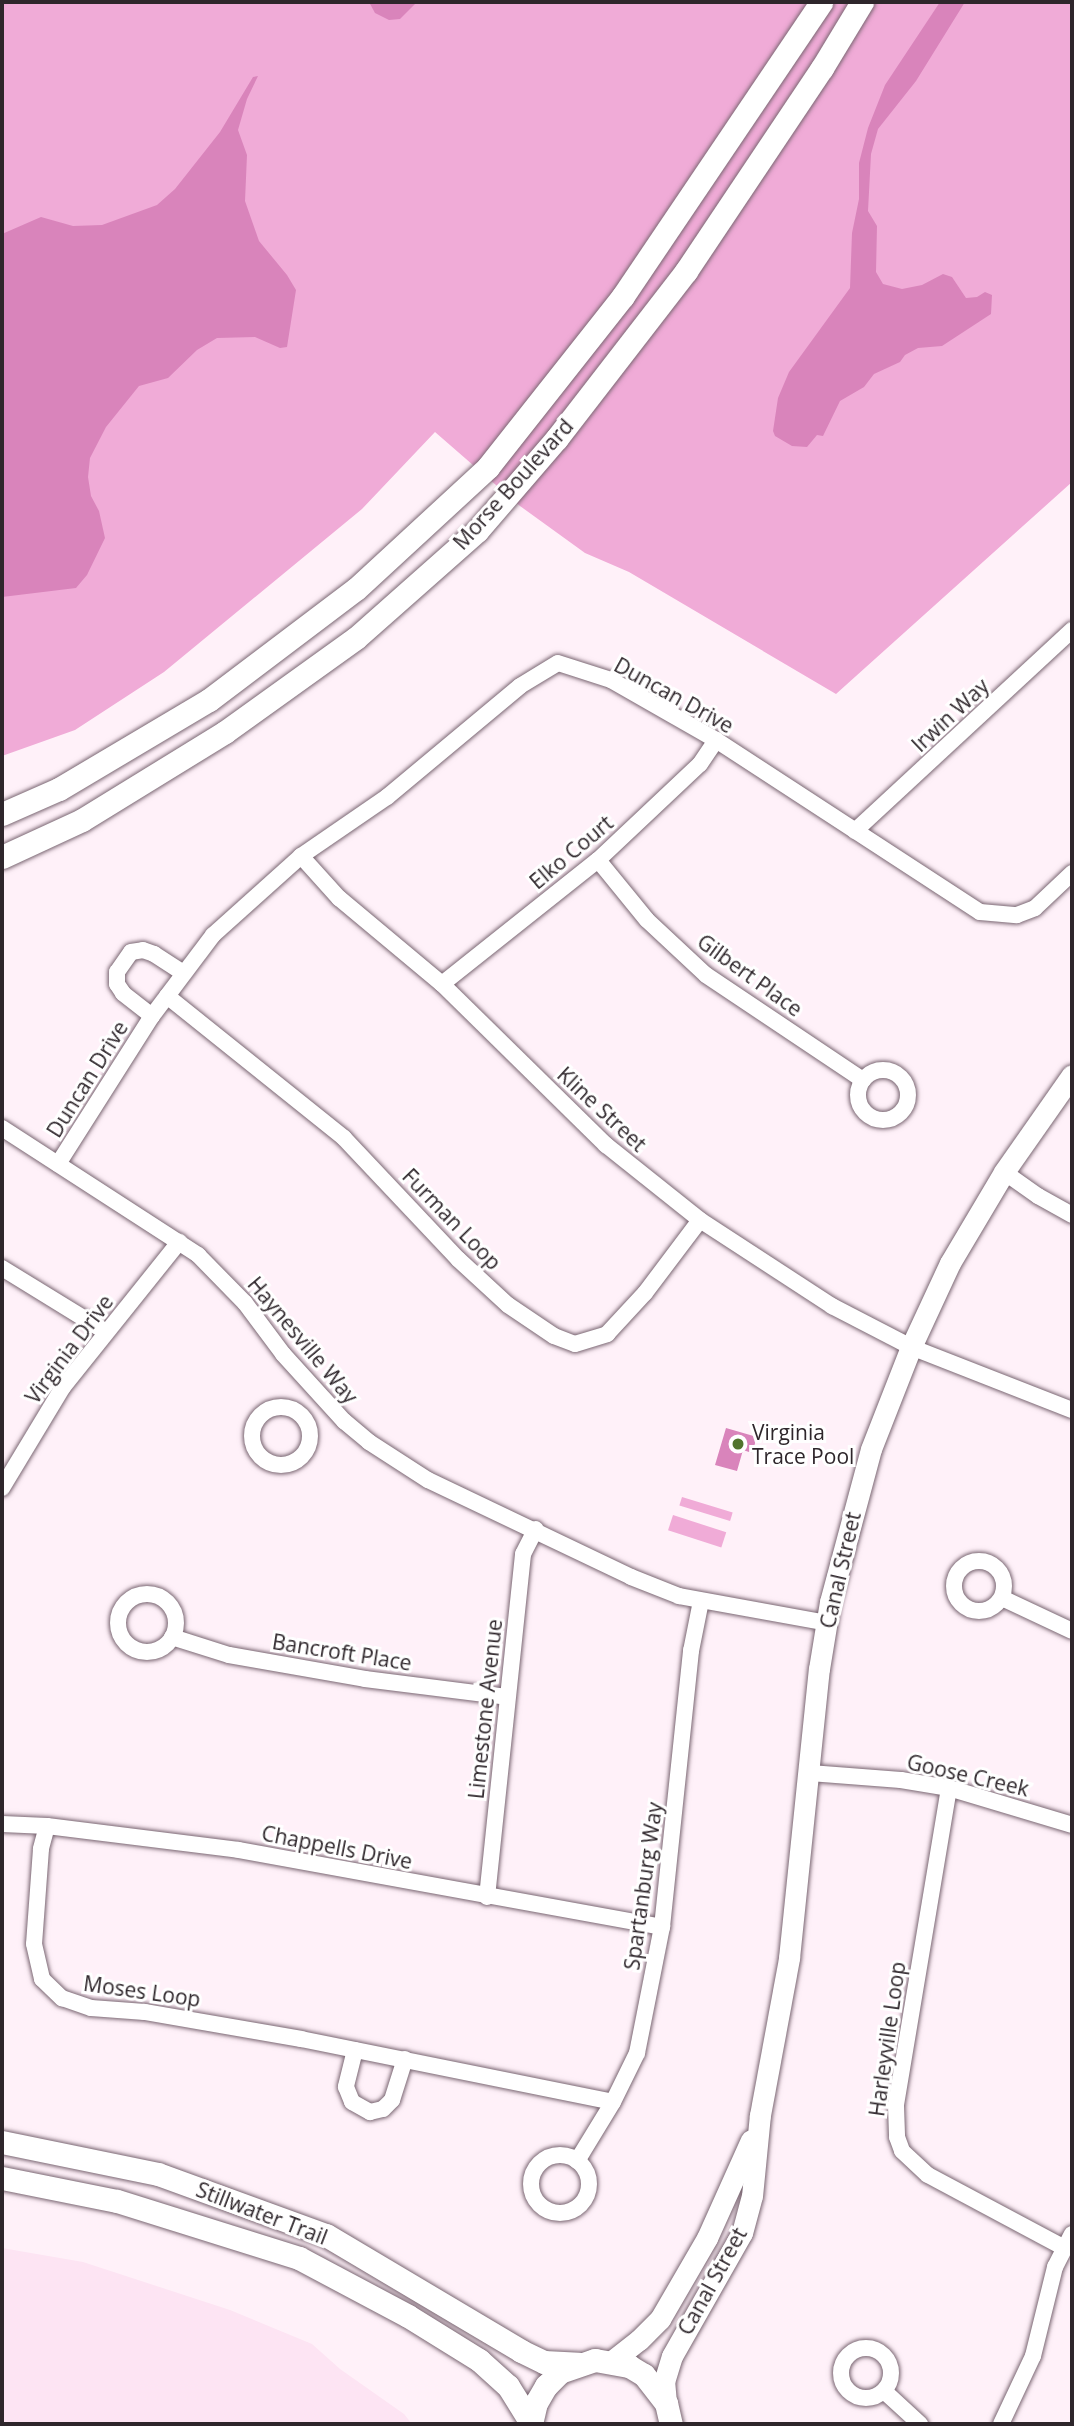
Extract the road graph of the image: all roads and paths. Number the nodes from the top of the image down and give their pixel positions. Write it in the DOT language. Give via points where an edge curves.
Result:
graph roads {
  1 [pos="821,2"];
  2 [pos="862,2"];
  3 [pos="1072,630"];
  4 [pos="716,740"];
  5 [pos="2,814"];
  6 [pos="855,831"];
  7 [pos="301,856"];
  8 [pos="2,857"];
  9 [pos="598,859"];
  10 [pos="1072,873"];
  11 [pos="183,973"];
  12 [pos="442,984"];
  13 [pos="167,996"];
  14 [pos="152,1016"];
  15 [pos="1072,1075"];
  16 [pos="863,1080"];
  17 [pos="2,1128"];
  18 [pos="58,1164"];
  19 [pos="1004,1172"];
  20 [pos="1072,1215"];
  21 [pos="701,1220"];
  22 [pos="180,1242"];
  23 [pos="2,1268"];
  24 [pos="106,1332"];
  25 [pos="911,1347"];
  26 [pos="323,1398"];
  27 [pos="1072,1410"];
  28 [pos="303,1416"];
  29 [pos="2,1488"];
  30 [pos="536,1529"];
  31 [pos="1002,1598"];
  32 [pos="701,1601"];
  33 [pos="827,1623"];
  34 [pos="1072,1631"];
  35 [pos="172,1637"];
  36 [pos="507,1697"];
  37 [pos="810,1773"];
  38 [pos="949,1788"];
  39 [pos="2,1824"];
  40 [pos="1072,1825"];
  41 [pos="47,1826"];
  42 [pos="487,1897"];
  43 [pos="663,1927"];
  44 [pos="355,2050"];
  45 [pos="405,2059"];
  46 [pos="613,2102"];
  47 [pos="760,2115"];
  48 [pos="2,2142"];
  49 [pos="577,2161"];
  50 [pos="2,2178"];
  51 [pos="707,2238"];
  52 [pos="1068,2240"];
  53 [pos="733,2251"];
  54 [pos="611,2361"];
  55 [pos="578,2364"];
  56 [pos="884,2391"];
  57 [pos="668,2414"];
  58 [pos="531,2423"];
  59 [pos="920,2424"];
  60 [pos="1001,2424"];
  1 -- 5 [label="main road, Morse Boulevard" via="623,296 488,467 356,589 209,700 59,789"];
  2 -- 8 [label="main road, Morse Boulevard" via="686,271 477,531 356,638 225,732 82,820"];
  3 -- 6 [label="street, Irwin Way"];
  4 -- 6 [label="street, Duncan Drive"];
  4 -- 7 [label="street, Duncan Drive" via="611,680 558,663 520,687 387,797"];
  4 -- 9 [label="street, Elko Court" via="700,764"];
  6 -- 10 [label="street, Duncan Drive" via="980,912 1017,915 1035,908"];
  7 -- 11 [label="street, Duncan Drive" via="214,934"];
  7 -- 12 [label="street, Kline Street" via="339,898"];
  9 -- 12 [label="street, Elko Court"];
  9 -- 16 [label="street, Gilbert Place" via="647,920 706,975"];
  11 -- 13 [label="street, Duncan Drive"];
  11 -- 14 [label="street, Duncan Drive" via="154,954 131,952 117,972 117,985"];
  12 -- 21 [label="street, Kline Street" via="606,1145"];
  13 -- 14 [label="street, Duncan Drive"];
  13 -- 21 [label="street, Furman Loop" via="344,1138 468,1268 508,1305 554,1336 575,1344 607,1334"];
  14 -- 18 [label="street, Duncan Drive"];
  15 -- 19 [label="street, Canal Street"];
  17 -- 18 [label="street, Haynesville Way"];
  18 -- 22 [label="street, Haynesville Way"];
  19 -- 20 [label="street"];
  19 -- 25 [label="street, Canal Street" via="950,1263"];
  21 -- 25 [label="street, Kline Street" via="832,1306"];
  22 -- 24 [label="street, Virginia Drive"];
  22 -- 26 [label="street, Haynesville Way" via="245,1303"];
  23 -- 24 [label="street"];
  24 -- 29 [label="street, Virginia Drive" via="63,1387"];
  25 -- 27 [label="street, Kline Street"];
  25 -- 33 [label="street, Canal Street" via="871,1449"];
  26 -- 28 [label="street"];
  26 -- 30 [label="street, Haynesville Way" via="344,1421 395,1460 456,1495"];
  30 -- 32 [label="street, Haynesville Way" via="631,1577"];
  30 -- 36 [label="street, Limestone Avenue" via="523,1554"];
  31 -- 34 [label="street"];
  32 -- 33 [label="street, Haynesville Way"];
  32 -- 43 [label="street, Spartanburg Way" via="691,1651"];
  33 -- 37 [label="street, Canal Street"];
  35 -- 36 [label="street, Bancroft Place" via="229,1655"];
  36 -- 42 [label="street, Limestone Avenue"];
  37 -- 38 [label="street, Goose Creek"];
  37 -- 47 [label="street, Canal Street" via="789,1958"];
  38 -- 40 [label="street, Goose Creek"];
  38 -- 52 [label="street, Harleyville Loop" via="896,2106 897,2137 902,2151 928,2175"];
  39 -- 41 [label="street, Chappells Drive"];
  41 -- 42 [label="street, Chappells Drive" via="239,1850"];
  41 -- 44 [label="street, Moses Loop" via="34,1944 42,1979 62,1998 91,2008 182,2018"];
  42 -- 43 [label="street, Chappells Drive"];
  43 -- 46 [label="street, Spartanburg Way" via="636,2053"];
  44 -- 45 [label="street, Moses Loop"];
  44 -- 45 [label="street" via="346,2087 352,2102 370,2112 383,2109 392,2100"];
  45 -- 46 [label="street, Moses Loop"];
  46 -- 49 [label="street, Spartanburg Way"];
  47 -- 51 [label="street, Canal Street"];
  47 -- 53 [label="street, Canal Street" via="752,2196"];
  48 -- 55 [label="main road, Stillwater Trail" via="158,2175 326,2235 522,2351 544,2362"];
  50 -- 58 [label="main road, Stillwater Trail" via="117,2201 299,2258 479,2360 508,2386"];
  51 -- 53 [label="street"];
  51 -- 54 [label="street, Canal Street" via="660,2319"];
  52 -- 60 [label="street" via="1055,2267 1032,2356"];
  53 -- 57 [label="street, Canal Street" via="672,2356 664,2382"];
  54 -- 55 [label="main road, Stillwater Trail"];
  54 -- 57 [label="main road" via="644,2375"];
  55 -- 58 [label="main road" via="546,2386"];
  56 -- 59 [label="street"];
}
